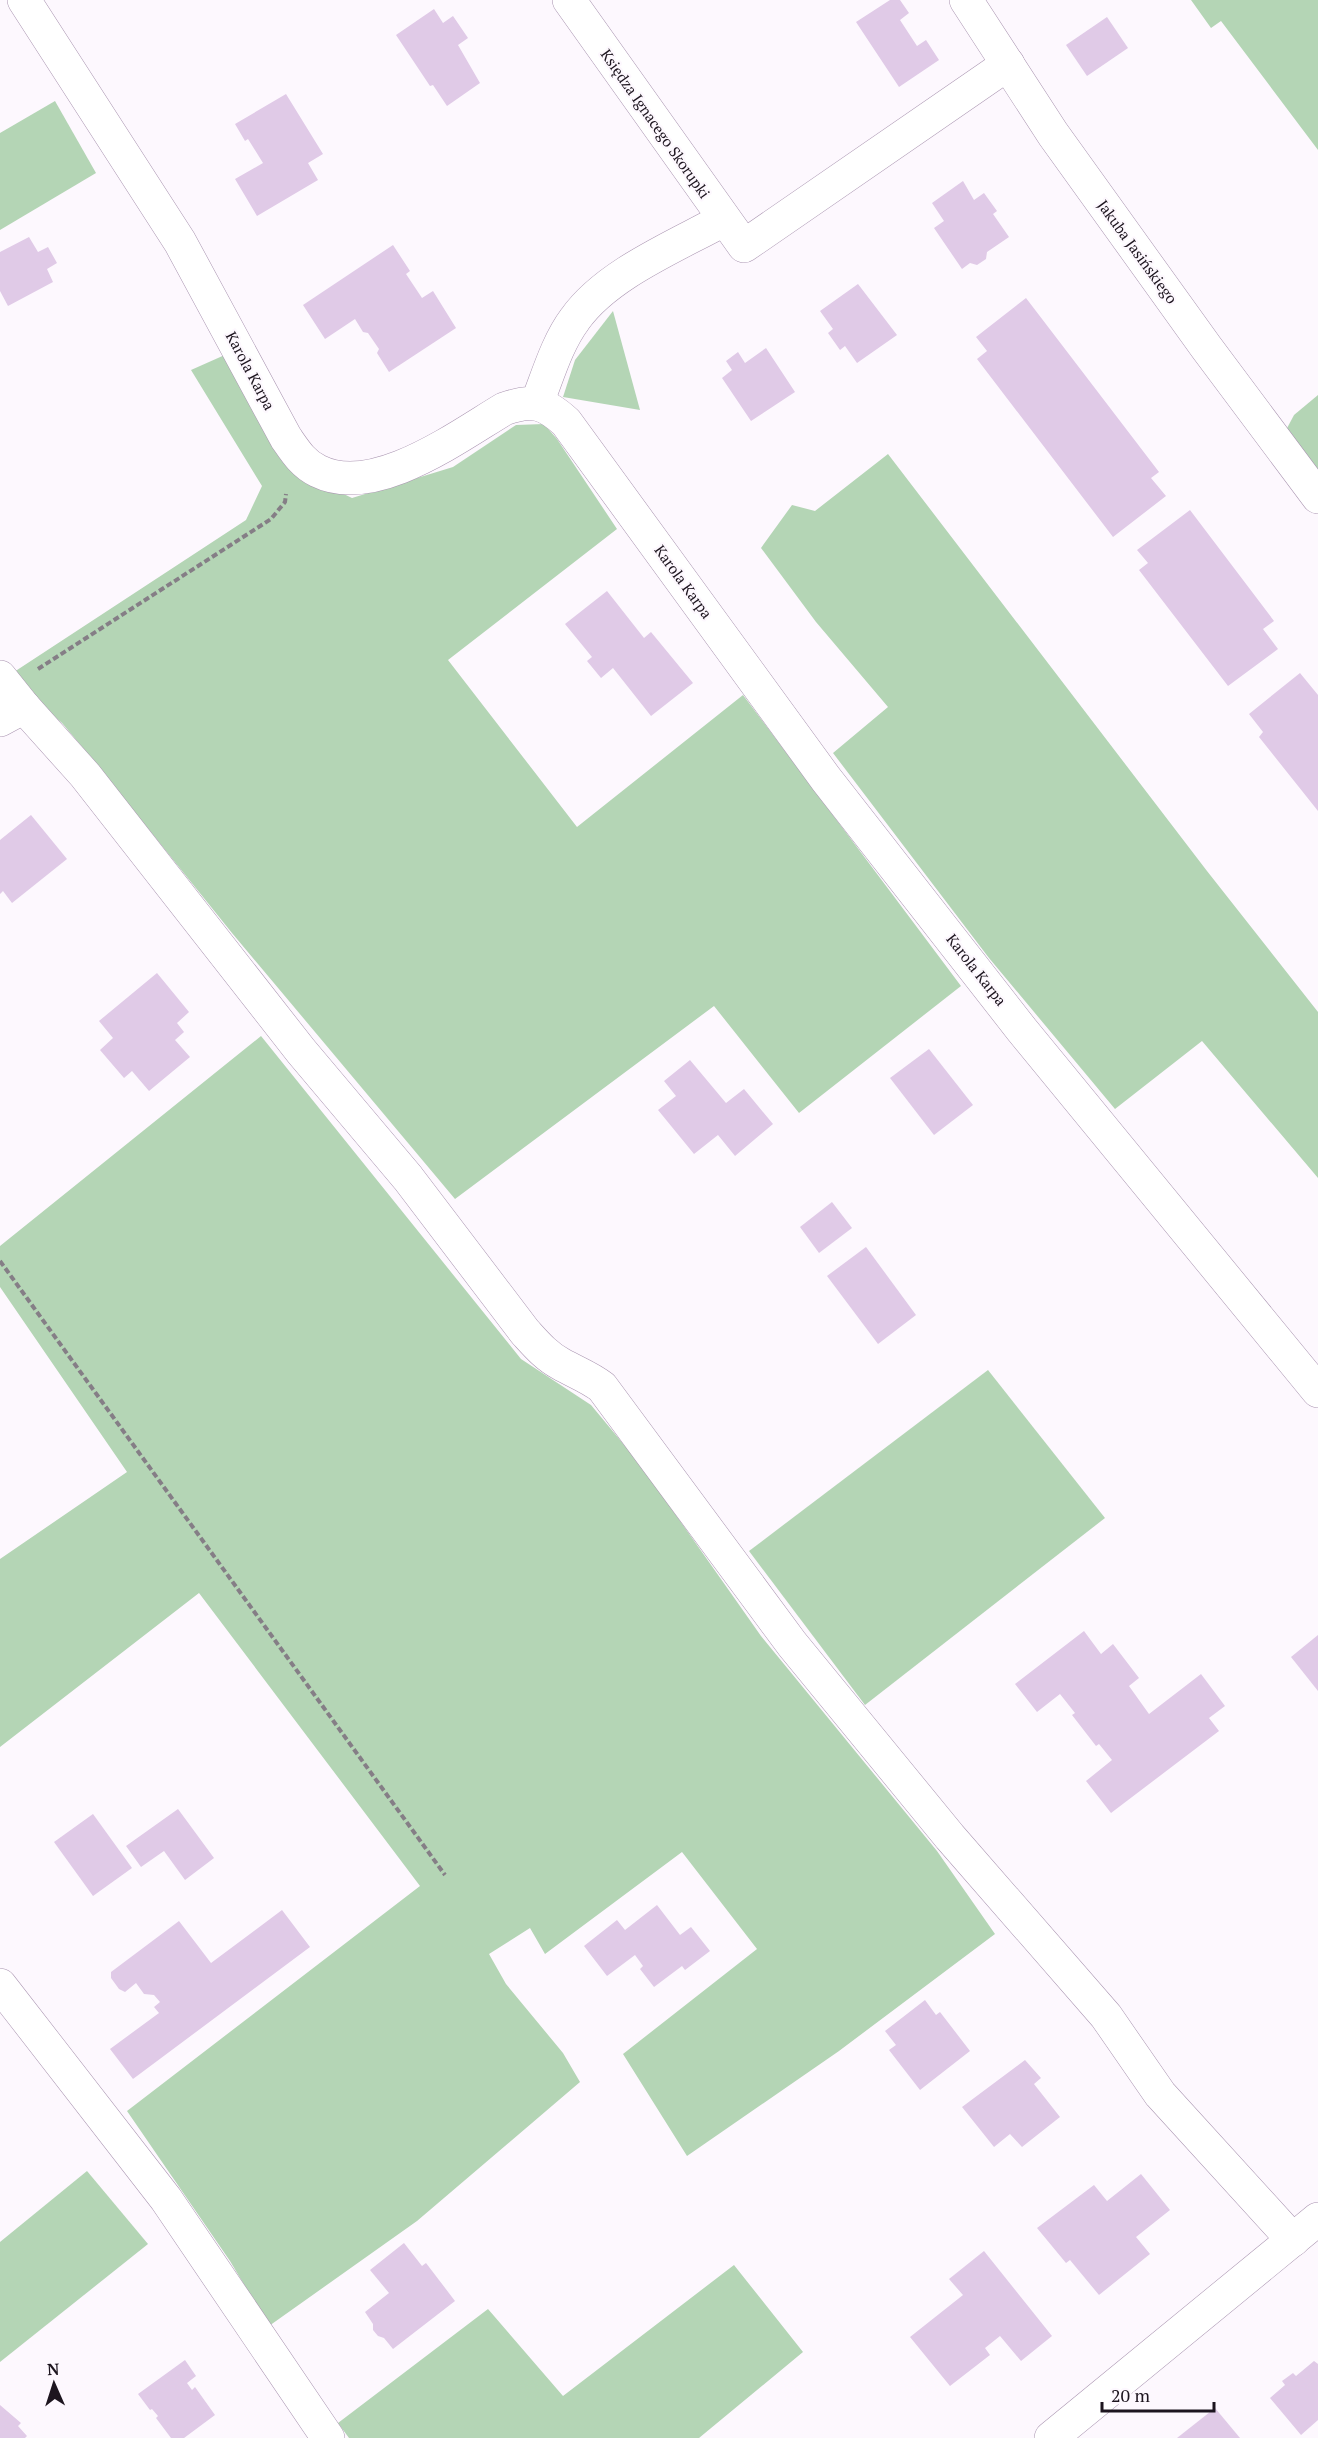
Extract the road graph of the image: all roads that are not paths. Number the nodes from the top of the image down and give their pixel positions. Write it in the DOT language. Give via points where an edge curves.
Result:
graph roads {
  1 [pos="24,0"];
  2 [pos="569,0"];
  3 [pos="966,0"];
  4 [pos="1008,64"];
  5 [pos="723,220"];
  6 [pos="537,403"];
  7 [pos="1318,497"];
  8 [pos="8,698"];
  9 [pos="1318,1391"];
  10 [pos="0,1985"];
  11 [pos="1318,2219"];
  12 [pos="1293,2240"];
  13 [pos="328,2438"];
  14 [pos="1052,2438"];
  1 -- 6 [label="street, Karola Karpa" via="180,242 301,459 318,471 338,477 384,474 406,466 504,409"];
  2 -- 5 [label="street, Księdza Ignacego Skorupki"];
  3 -- 4 [label="street, Jakuba Jasińskiego"];
  4 -- 5 [label="street, Księdza Ignacego Skorupki" via="744,246"];
  4 -- 7 [label="street, Jakuba Jasińskiego" via="1053,134"];
  5 -- 6 [label="street" via="624,275 595,297 575,319 560,345"];
  6 -- 9 [label="street, Karola Karpa" via="566,422 826,779 1022,1030"];
  8 -- 12 [label="street" via="85,775 301,1051 408,1178 525,1332 561,1365 588,1376 602,1387 792,1644 950,1837 1106,2016 1160,2094"];
  10 -- 13 [label="street" via="166,2199"];
  11 -- 12 [label="street"];
  12 -- 14 [label="street"];
}
